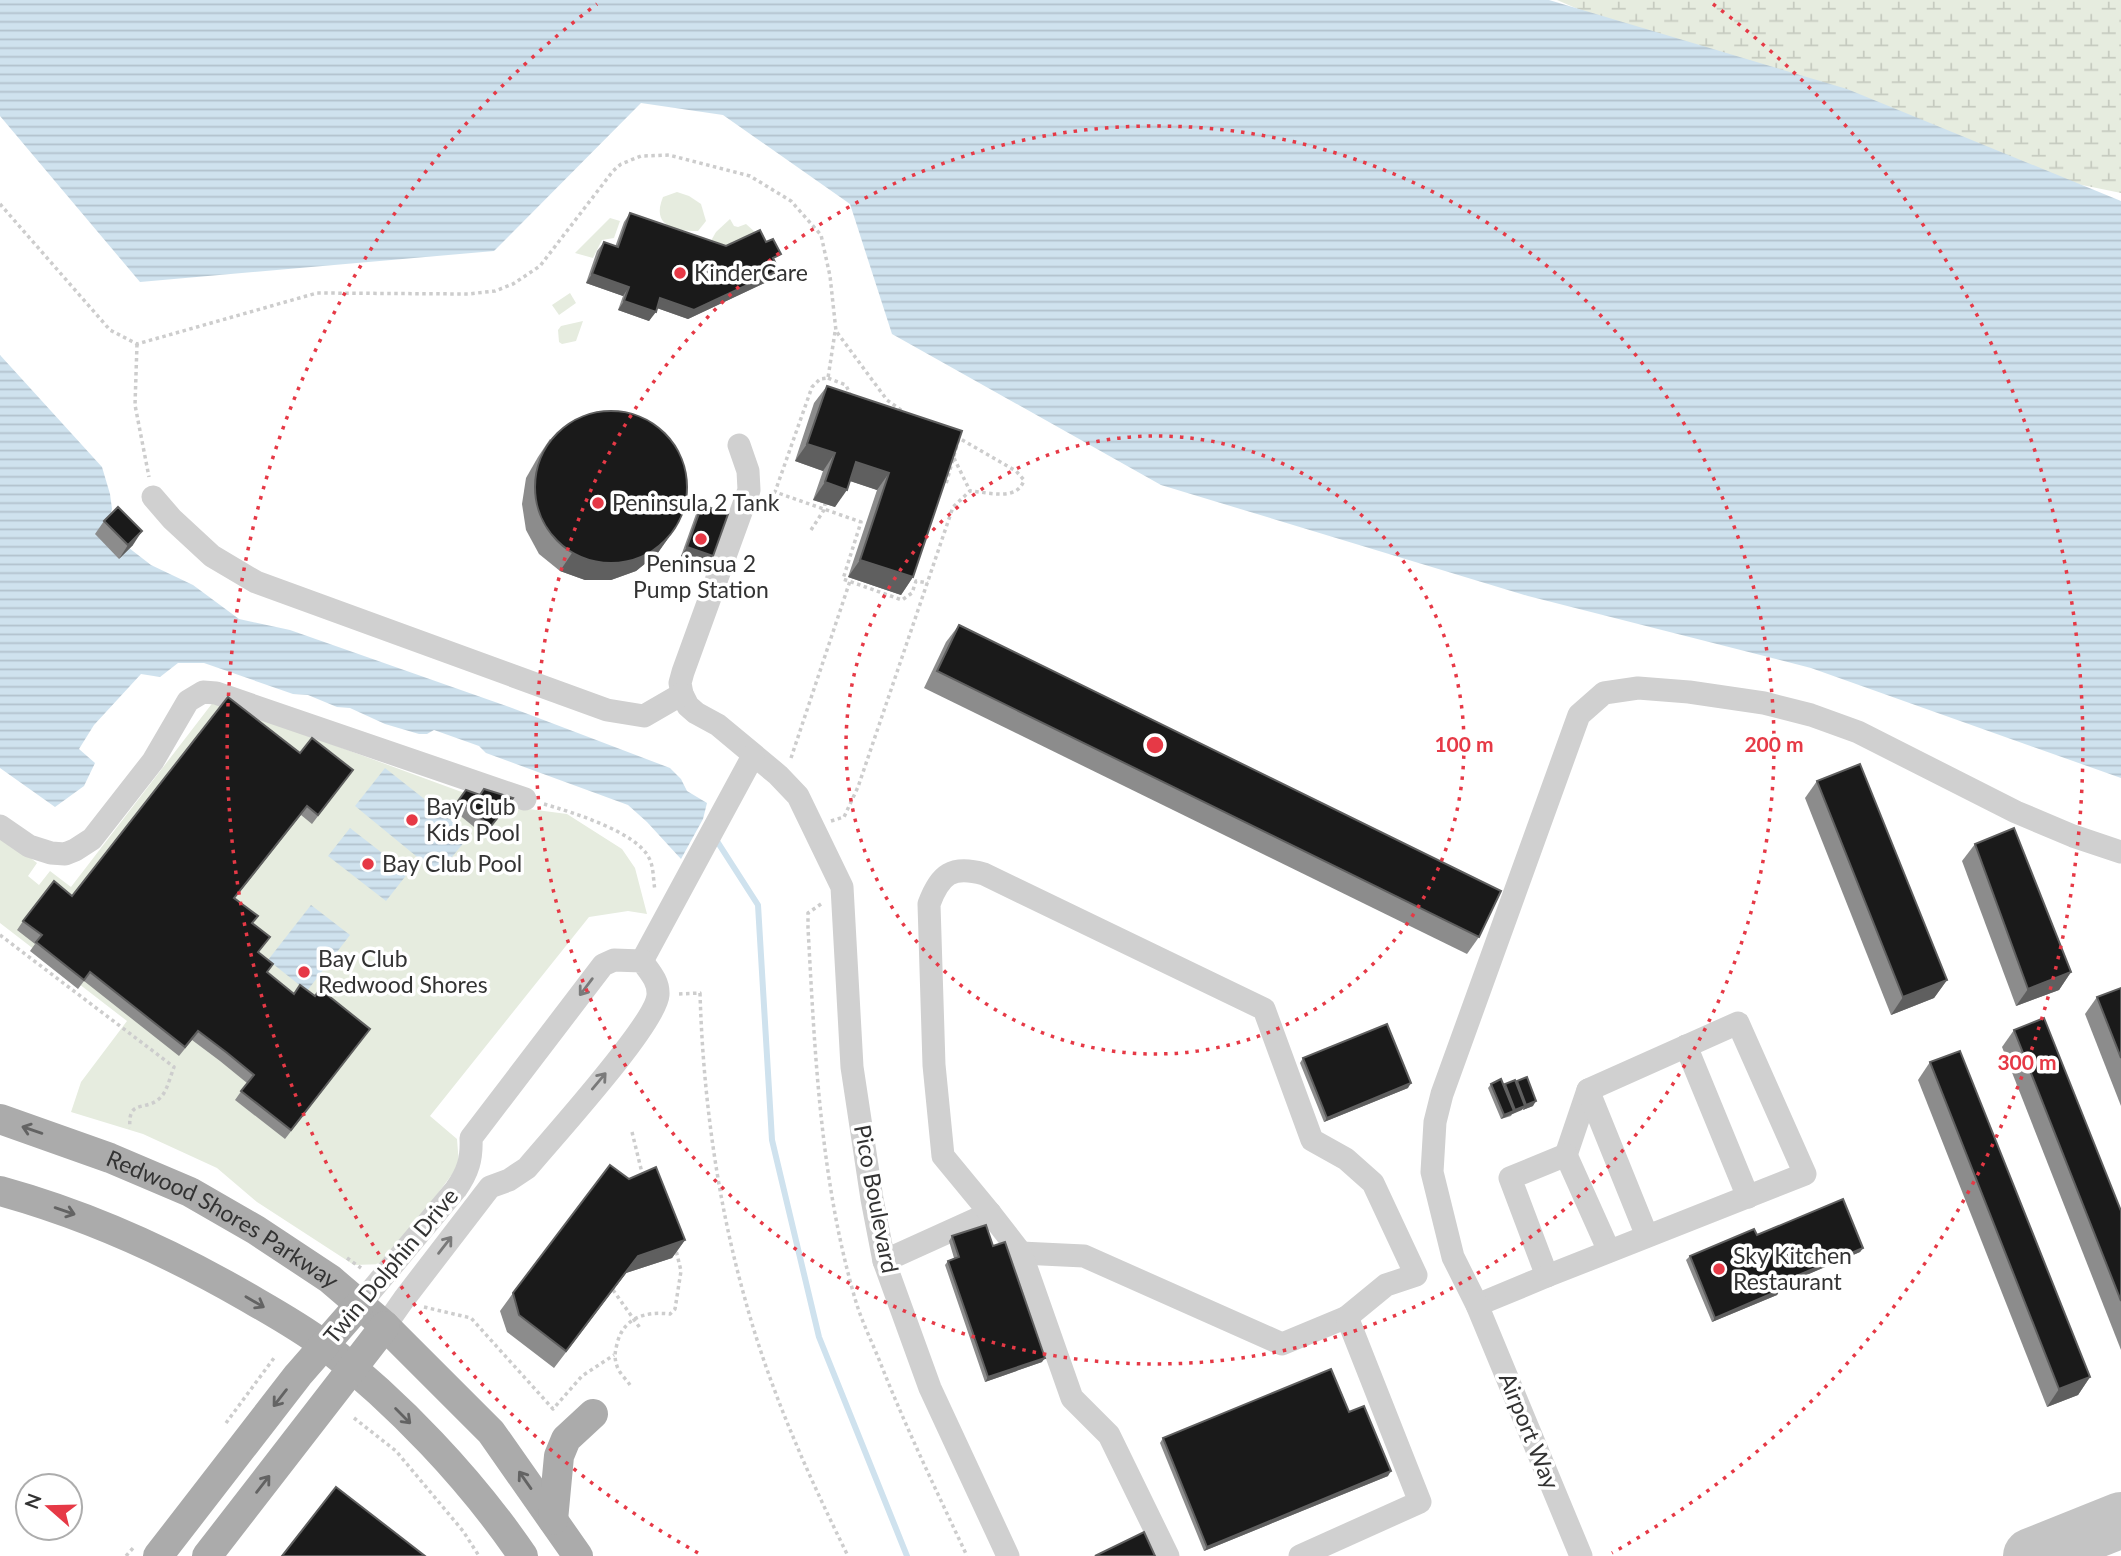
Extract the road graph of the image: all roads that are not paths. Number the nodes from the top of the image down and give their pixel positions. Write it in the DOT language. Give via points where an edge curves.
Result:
graph roads {
  1 [pos="739,445"];
  2 [pos="153,497"];
  3 [pos="682,694"];
  4 [pos="753,756"];
  5 [pos="524,799"];
  6 [pos="0,826"];
  7 [pos="2121,852"];
  8 [pos="642,961"];
  9 [pos="1686,1046"];
  10 [pos="1588,1090"];
  11 [pos="0,1119"];
  12 [pos="1566,1155"];
  13 [pos="0,1191"];
  14 [pos="1748,1197"];
  15 [pos="990,1213"];
  16 [pos="1647,1236"];
  17 [pos="1609,1251"];
  18 [pos="1021,1253"];
  19 [pos="884,1261"];
  20 [pos="1547,1276"];
  21 [pos="360,1304"];
  22 [pos="1477,1305"];
  23 [pos="1347,1317"];
  24 [pos="385,1326"];
  25 [pos="324,1345"];
  26 [pos="353,1370"];
  27 [pos="593,1414"];
  28 [pos="553,1520"];
  29 [pos="158,1556"];
  30 [pos="207,1556"];
  31 [pos="523,1556"];
  32 [pos="578,1556"];
  33 [pos="1008,1556"];
  34 [pos="1168,1556"];
  35 [pos="1300,1556"];
  36 [pos="1581,1556"];
  1 -- 3 [label="street" via="749,490 680,683"];
  2 -- 3 [label="street" via="212,556 256,582 607,710 644,716"];
  3 -- 4 [label="street, Pico Boulevard" via="696,713 718,725"];
  4 -- 8 [label="street"];
  4 -- 19 [label="street, Pico Boulevard" via="798,796 842,887 852,1067"];
  5 -- 6 [label="street" via="203,692 188,701 153,761 92,839 65,854 51,853 29,846"];
  7 -- 22 [label="street, Airport Way" via="2016,812 1858,732 1811,715 1689,692 1638,688 1604,693 1580,715 1570,736 1435,1122 1432,1172 1437,1198 1452,1257"];
  8 -- 21 [label="street, Twin Dolphin Drive, one-way" via="614,960 603,965 471,1138 472,1158 456,1189"];
  24 -- 8 [label="street, Twin Dolphin Drive, one-way" via="490,1187 527,1168 654,1008 657,983"];
  9 -- 10 [label="street"];
  9 -- 14 [label="street"];
  9 -- 14 [label="street" via="1738,1023 1805,1174"];
  10 -- 12 [label="street"];
  10 -- 16 [label="street"];
  21 -- 11 [label="main road, Redwood Shores Parkway, one-way" via="256,1230 190,1192"];
  12 -- 17 [label="street"];
  12 -- 20 [label="street" via="1510,1178"];
  13 -- 25 [label="main road, one-way" via="92,1221 158,1249"];
  14 -- 16 [label="street"];
  15 -- 18 [label="street"];
  15 -- 19 [label="street"];
  15 -- 23 [label="street" via="943,1156 934,1065 929,904 936,885 950,872 967,869 1264,1009 1312,1140 1346,1159 1373,1183 1416,1275 1386,1285"];
  16 -- 17 [label="street"];
  17 -- 20 [label="street"];
  18 -- 23 [label="street" via="1084,1256 1282,1344"];
  18 -- 34 [label="street" via="1072,1398 1109,1435"];
  19 -- 33 [label="street, Pico Boulevard" via="930,1388"];
  20 -- 22 [label="street"];
  21 -- 24 [label="main road, Redwood Shores Parkway"];
  21 -- 25 [label="main road, Twin Dolphin Drive"];
  22 -- 36 [label="street, Airport Way"];
  23 -- 35 [label="street" via="1420,1502"];
  24 -- 26 [label="main road, Twin Dolphin Drive"];
  28 -- 24 [label="main road, Redwood Shores Parkway, one-way" via="491,1432"];
  25 -- 26 [label="main road"];
  25 -- 29 [label="main road, Twin Dolphin Drive, one-way"];
  30 -- 26 [label="main road, Twin Dolphin Drive, one-way"];
  26 -- 31 [label="main road, one-way" via="460,1474"];
  27 -- 28 [label="main road" via="566,1439 559,1456"];
  28 -- 32 [label="main road, Redwood Shores Parkway"];
}
